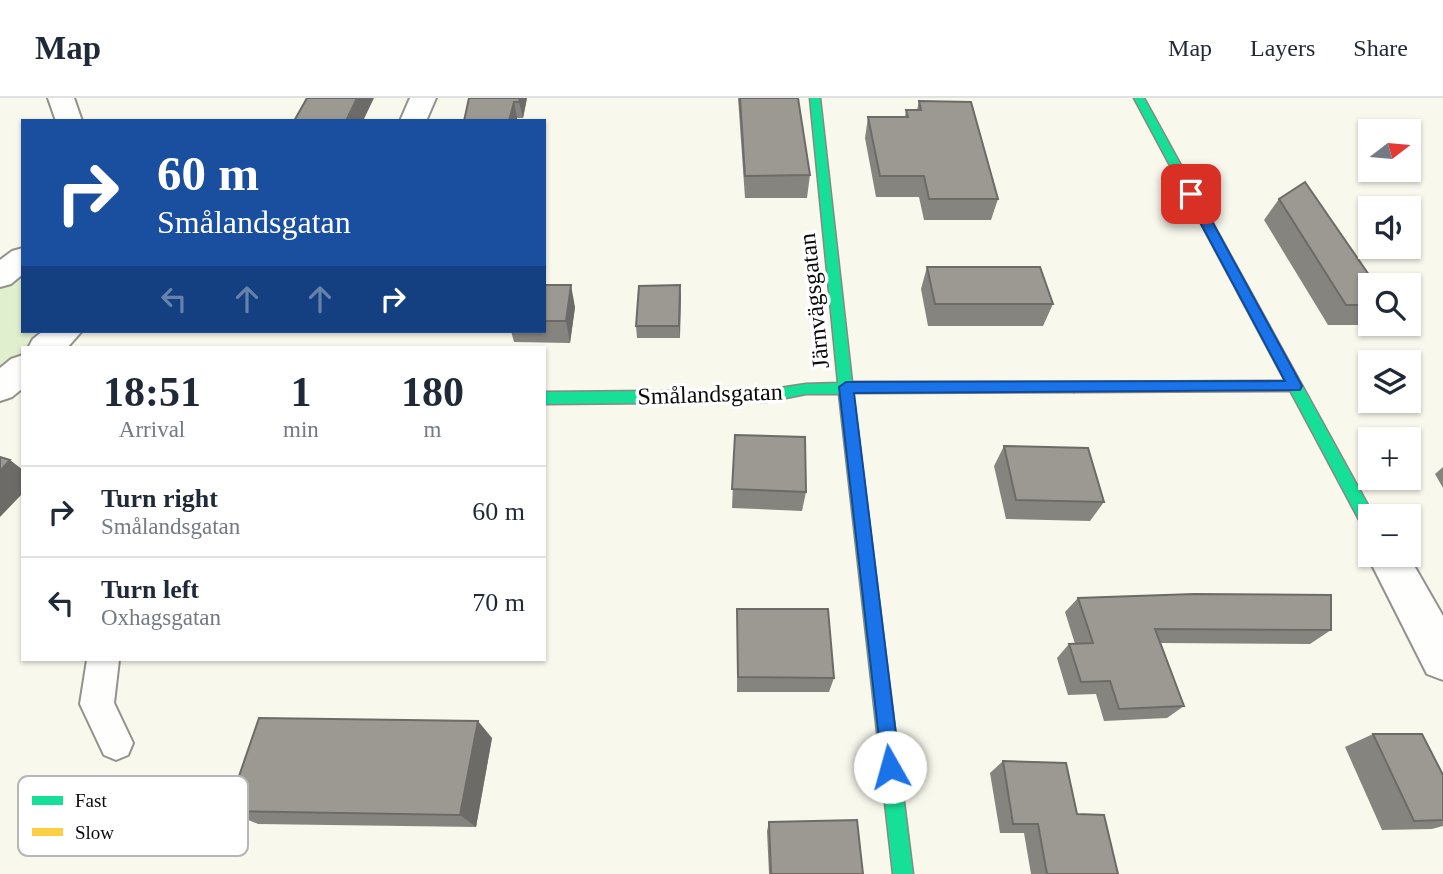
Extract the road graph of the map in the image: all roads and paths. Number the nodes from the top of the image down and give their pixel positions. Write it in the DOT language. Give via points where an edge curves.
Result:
graph roads {
  1 [pos="61,98"];
  2 [pos="423,98"];
  3 [pos="815,98"];
  4 [pos="1139,98"];
  5 [pos="68,119"];
  6 [pos="414,119"];
  7 [pos="21,260"];
  8 [pos="0,276"];
  9 [pos="63,333"];
  10 [pos="47,346"];
  11 [pos="21,370"];
  12 [pos="1295,386"];
  13 [pos="846,387"];
  14 [pos="0,388"];
  15 [pos="0,397"];
  16 [pos="546,398"];
  17 [pos="21,402"];
  18 [pos="1359,504"];
  19 [pos="1393,567"];
  20 [pos="1443,659"];
  21 [pos="103,661"];
  22 [pos="116,743"];
  23 [pos="903,874"];
  1 -- 5 [label="street"];
  2 -- 6 [label="street"];
  3 -- 13 [label="street, Järnvägsgatan"];
  4 -- 12 [label="street"];
  7 -- 8 [label="street"];
  9 -- 10 [label="street"];
  11 -- 14 [label="street"];
  12 -- 13 [label="street, Smålandsgatan"];
  12 -- 18 [label="street"];
  13 -- 16 [label="street, Smålandsgatan" via="766,396"];
  13 -- 23 [label="street, Järnvägsgatan"];
  15 -- 17 [label="street"];
  19 -- 20 [label="street"];
  21 -- 22 [label="lane" via="97,704"];
}
